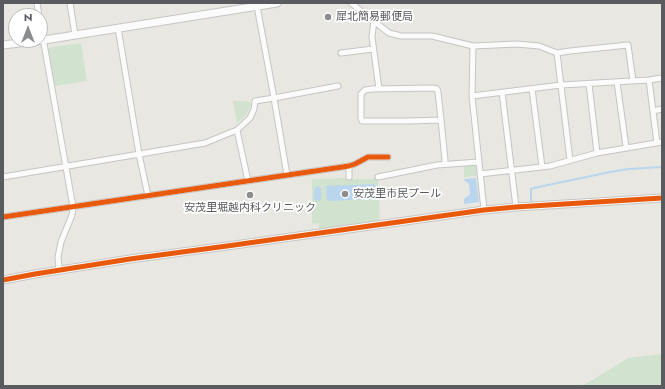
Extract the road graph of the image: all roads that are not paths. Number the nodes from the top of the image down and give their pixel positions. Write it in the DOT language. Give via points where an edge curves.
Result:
graph roads {
  1 [pos="70,3"];
  2 [pos="277,3"];
  3 [pos="351,3"];
  4 [pos="256,5"];
  5 [pos="374,20"];
  6 [pos="118,28"];
  7 [pos="75,35"];
  8 [pos="48,39"];
  9 [pos="472,46"];
  10 [pos="45,48"];
  11 [pos="373,49"];
  12 [pos="341,53"];
  13 [pos="557,54"];
  14 [pos="662,78"];
  15 [pos="649,80"];
  16 [pos="633,81"];
  17 [pos="617,82"];
  18 [pos="589,84"];
  19 [pos="561,85"];
  20 [pos="338,86"];
  21 [pos="379,89"];
  22 [pos="532,89"];
  23 [pos="502,92"];
  24 [pos="472,96"];
  25 [pos="274,98"];
  26 [pos="662,109"];
  27 [pos="653,111"];
  28 [pos="441,120"];
  29 [pos="238,130"];
  30 [pos="660,142"];
  31 [pos="626,147"];
  32 [pos="597,153"];
  33 [pos="139,154"];
  34 [pos="388,157"];
  35 [pos="570,160"];
  36 [pos="479,162"];
  37 [pos="445,164"];
  38 [pos="66,166"];
  39 [pos="349,166"];
  40 [pos="542,167"];
  41 [pos="511,171"];
  42 [pos="480,174"];
  43 [pos="287,175"];
  44 [pos="3,177"];
  45 [pos="350,177"];
  46 [pos="378,177"];
  47 [pos="248,180"];
  48 [pos="148,196"];
  49 [pos="662,198"];
  50 [pos="73,207"];
  51 [pos="516,207"];
  52 [pos="484,210"];
  53 [pos="3,217"];
  54 [pos="59,270"];
  55 [pos="3,280"];
  1 -- 7 [label="street"];
  2 -- 4 [label="street"];
  3 -- 5 [label="street"];
  4 -- 6 [label="street"];
  4 -- 25 [label="street"];
  5 -- 9 [label="street" via="389,32 401,36 432,36"];
  5 -- 11 [label="street"];
  6 -- 7 [label="street"];
  6 -- 33 [label="street"];
  7 -- 8 [label="street"];
  9 -- 13 [label="street" via="539,46"];
  9 -- 24 [label="street"];
  10 -- 38 [label="street"];
  11 -- 12 [label="street"];
  11 -- 21 [label="street"];
  13 -- 16 [label="street" via="628,45"];
  13 -- 19 [label="street"];
  14 -- 15 [label="street"];
  15 -- 16 [label="street"];
  15 -- 27 [label="street"];
  16 -- 17 [label="street"];
  17 -- 18 [label="street"];
  17 -- 31 [label="street"];
  18 -- 19 [label="street"];
  18 -- 32 [label="street"];
  19 -- 22 [label="street"];
  19 -- 35 [label="street"];
  20 -- 25 [label="street"];
  21 -- 28 [label="street" via="437,89"];
  21 -- 28 [label="street" via="365,90 361,94 362,121"];
  22 -- 23 [label="street"];
  22 -- 40 [label="street"];
  23 -- 24 [label="street"];
  23 -- 41 [label="street"];
  24 -- 36 [label="street"];
  25 -- 29 [label="street" via="255,101 250,118"];
  25 -- 43 [label="street"];
  26 -- 27 [label="street"];
  27 -- 30 [label="street"];
  28 -- 37 [label="street"];
  29 -- 33 [label="street" via="205,143"];
  29 -- 47 [label="street"];
  30 -- 31 [label="street"];
  31 -- 32 [label="street"];
  32 -- 35 [label="street"];
  33 -- 38 [label="street"];
  33 -- 48 [label="street"];
  34 -- 39 [label="street" via="368,157"];
  35 -- 40 [label="street"];
  36 -- 37 [label="street"];
  36 -- 42 [label="street"];
  37 -- 46 [label="street"];
  38 -- 44 [label="street"];
  38 -- 50 [label="street"];
  39 -- 43 [label="street"];
  39 -- 45 [label="street"];
  40 -- 41 [label="street"];
  41 -- 42 [label="street"];
  41 -- 51 [label="street"];
  42 -- 52 [label="street"];
  43 -- 47 [label="street"];
  47 -- 48 [label="street"];
  48 -- 50 [label="street"];
  49 -- 51 [label="street"];
  50 -- 53 [label="street"];
  50 -- 54 [label="street" via="61,242"];
  51 -- 52 [label="street"];
  52 -- 54 [label="street"];
  54 -- 55 [label="street"];
}
